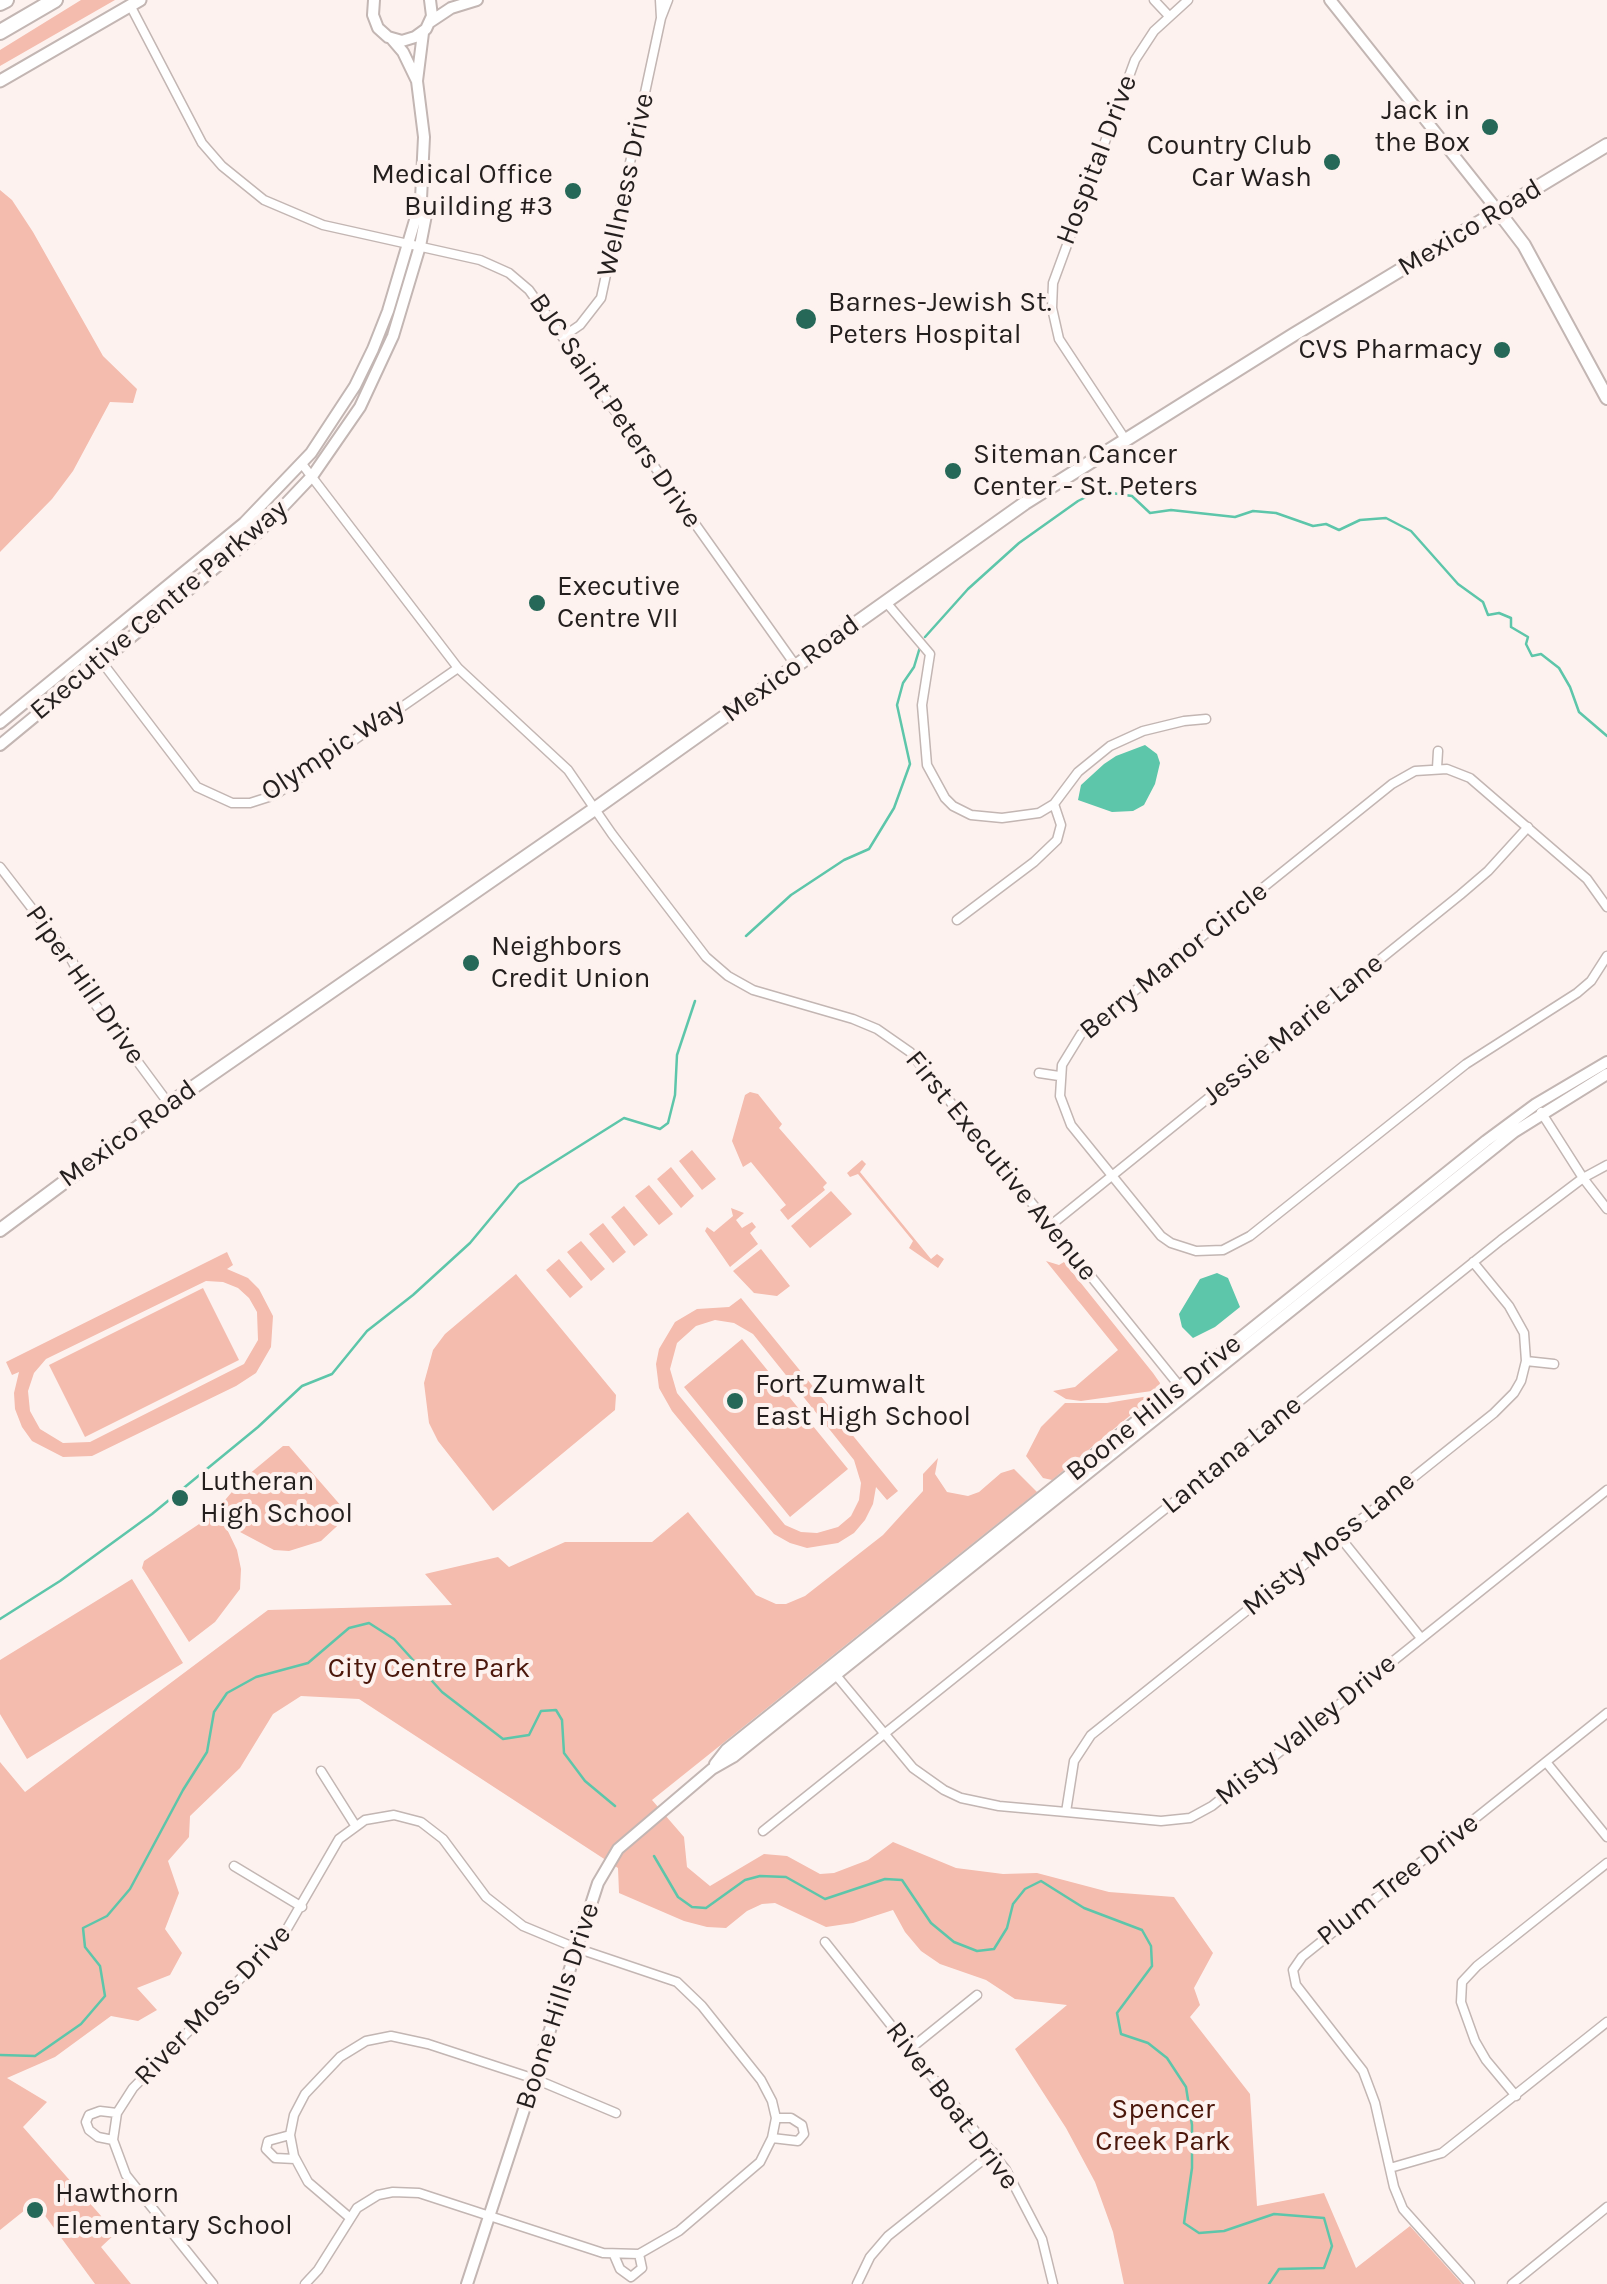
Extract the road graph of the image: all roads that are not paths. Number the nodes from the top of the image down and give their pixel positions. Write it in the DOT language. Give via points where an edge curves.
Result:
graph roads {
  1 [pos="55,0"];
  2 [pos="374,0"];
  3 [pos="430,0"];
  4 [pos="477,0"];
  5 [pos="660,0"];
  6 [pos="668,0"];
  7 [pos="1154,0"];
  8 [pos="1188,0"];
  9 [pos="1330,0"];
  10 [pos="136,3"];
  11 [pos="1169,16"];
  12 [pos="661,18"];
  13 [pos="427,27"];
  14 [pos="0,32"];
  15 [pos="392,38"];
  16 [pos="0,80"];
  17 [pos="417,82"];
  18 [pos="1607,145"];
  19 [pos="421,198"];
  20 [pos="1498,210"];
  21 [pos="406,244"];
  22 [pos="420,246"];
  23 [pos="564,336"];
  24 [pos="1607,398"];
  25 [pos="1126,438"];
  26 [pos="302,464"];
  27 [pos="313,475"];
  28 [pos="885,601"];
  29 [pos="92,648"];
  30 [pos="103,661"];
  31 [pos="796,666"];
  32 [pos="458,668"];
  33 [pos="1206,719"];
  34 [pos="0,723"];
  35 [pos="0,745"];
  36 [pos="1438,751"];
  37 [pos="1437,768"];
  38 [pos="1054,804"];
  39 [pos="596,808"];
  40 [pos="1528,827"];
  41 [pos="0,866"];
  42 [pos="1607,907"];
  43 [pos="957,920"];
  44 [pos="1607,956"];
  45 [pos="1607,1062"];
  46 [pos="1039,1074"];
  47 [pos="1607,1074"];
  48 [pos="1059,1076"];
  49 [pos="169,1104"];
  50 [pos="1538,1109"];
  51 [pos="1607,1165"];
  52 [pos="1111,1176"];
  53 [pos="1583,1178"];
  54 [pos="1607,1209"];
  55 [pos="1051,1225"];
  56 [pos="0,1230"];
  57 [pos="1474,1262"];
  58 [pos="1526,1361"];
  59 [pos="1554,1364"];
  60 [pos="1183,1391"];
  61 [pos="1607,1490"];
  62 [pos="1338,1536"];
  63 [pos="1421,1638"];
  64 [pos="833,1671"];
  65 [pos="1607,1713"];
  66 [pos="884,1734"];
  67 [pos="1546,1762"];
  68 [pos="321,1771"];
  69 [pos="1066,1812"];
  70 [pos="354,1825"];
  71 [pos="763,1831"];
  72 [pos="1607,1838"];
  73 [pos="1607,1863"];
  74 [pos="234,1866"];
  75 [pos="302,1907"];
  76 [pos="825,1942"];
  77 [pos="576,1948"];
  78 [pos="977,1996"];
  79 [pos="1607,2022"];
  80 [pos="910,2049"];
  81 [pos="535,2079"];
  82 [pos="1516,2096"];
  83 [pos="118,2114"];
  84 [pos="616,2114"];
  85 [pos="776,2118"];
  86 [pos="290,2135"];
  87 [pos="772,2138"];
  88 [pos="114,2140"];
  89 [pos="993,2152"];
  90 [pos="295,2159"];
  91 [pos="1390,2168"];
  92 [pos="1607,2207"];
  93 [pos="490,2216"];
  94 [pos="349,2217"];
  95 [pos="639,2254"];
  96 [pos="614,2255"];
  97 [pos="213,2284"];
  98 [pos="305,2284"];
  99 [pos="467,2284"];
  100 [pos="858,2284"];
  101 [pos="1053,2284"];
  102 [pos="1470,2284"];
  103 [pos="1512,2284"];
  1 -- 14 [label="highway"];
  2 -- 15 [label="street, Executive Centre Parkway" via="374,22"];
  3 -- 13 [label="street, Executive Centre Parkway"];
  4 -- 13 [label="street" via="451,8"];
  5 -- 12 [label="street, Wellness Drive"];
  6 -- 12 [label="street, Wellness Drive"];
  7 -- 11 [label="street"];
  8 -- 11 [label="street, Hospital Drive"];
  9 -- 20 [label="street"];
  10 -- 16 [label="main road"];
  10 -- 21 [label="street, BJC Saint Peters Drive" via="185,115 222,166 288,213"];
  11 -- 25 [label="street, Hospital Drive" via="1125,82 1052,296 1066,352"];
  12 -- 23 [label="street, Wellness Drive" via="601,298"];
  13 -- 15 [label="street" via="409,40"];
  13 -- 17 [label="street, Executive Centre Parkway"];
  15 -- 17 [label="street, Executive Centre Parkway"];
  17 -- 19 [label="street, Executive Centre Parkway" via="424,137"];
  18 -- 20 [label="main road, Mexico Road"];
  19 -- 21 [label="street, Executive Centre Parkway"];
  19 -- 22 [label="street, Executive Centre Parkway" via="426,215"];
  20 -- 24 [label="main road"];
  20 -- 25 [label="main road, Mexico Road"];
  21 -- 22 [label="street, BJC Saint Peters Drive"];
  21 -- 26 [label="street, Executive Centre Parkway" via="373,350"];
  22 -- 23 [label="street, BJC Saint Peters Drive" via="509,273"];
  22 -- 27 [label="street, Executive Centre Parkway" via="382,364"];
  23 -- 31 [label="street, BJC Saint Peters Drive"];
  25 -- 28 [label="main road, Mexico Road"];
  26 -- 27 [label="street, First Executive Avenue"];
  26 -- 29 [label="street, Executive Centre Parkway" via="244,523"];
  27 -- 30 [label="street, Executive Centre Parkway" via="260,531"];
  27 -- 32 [label="street, First Executive Avenue"];
  28 -- 31 [label="main road, Mexico Road"];
  28 -- 38 [label="street" via="930,654 924,747 945,798 984,817 1020,817"];
  29 -- 30 [label="street, Olympic Way"];
  29 -- 34 [label="street, Executive Centre Parkway"];
  30 -- 32 [label="street, Olympic Way" via="197,787 232,803 275,795"];
  30 -- 35 [label="street, Executive Centre Parkway"];
  31 -- 39 [label="main road, Mexico Road"];
  32 -- 39 [label="street, First Executive Avenue" via="554,754"];
  33 -- 38 [label="street" via="1144,731 1110,746"];
  36 -- 37 [label="street"];
  37 -- 40 [label="street" via="1470,778"];
  37 -- 48 [label="street, Berry Manor Circle" via="1392,784 1092,1025 1068,1050"];
  38 -- 43 [label="street" via="1062,825 1057,840"];
  39 -- 49 [label="main road, Mexico Road"];
  39 -- 55 [label="street, First Executive Avenue" via="718,968 753,990 854,1019 894,1039"];
  40 -- 42 [label="street" via="1588,879"];
  40 -- 52 [label="street, Jessie Marie Lane" via="1460,895"];
  41 -- 49 [label="street, Piper Hill Drive"];
  44 -- 52 [label="street" via="1577,993 1466,1064 1237,1245 1208,1252 1172,1244"];
  45 -- 50 [label="street, Boone Hills Drive"];
  46 -- 48 [label="street"];
  47 -- 50 [label="street, Boone Hills Drive"];
  48 -- 52 [label="street" via="1071,1125"];
  49 -- 56 [label="main road, Mexico Road"];
  50 -- 53 [label="street"];
  50 -- 60 [label="street, Boone Hills Drive"];
  51 -- 53 [label="street, Lantana Lane"];
  52 -- 55 [label="street, Jessie Marie Lane"];
  53 -- 54 [label="street"];
  53 -- 57 [label="street, Lantana Lane"];
  55 -- 60 [label="street, First Executive Avenue"];
  57 -- 58 [label="street" via="1518,1320"];
  57 -- 66 [label="street, Lantana Lane"];
  58 -- 59 [label="street"];
  58 -- 62 [label="street, Misty Moss Lane" via="1506,1403"];
  60 -- 64 [label="street, Boone Hills Drive"];
  61 -- 63 [label="street, Misty Valley Drive"];
  62 -- 63 [label="street"];
  62 -- 69 [label="street, Misty Moss Lane" via="1091,1735 1074,1761"];
  63 -- 69 [label="street, Misty Valley Drive" via="1203,1812 1176,1820"];
  64 -- 66 [label="street, Misty Valley Drive"];
  64 -- 77 [label="street, Boone Hills Drive" via="630,1835 598,1883"];
  65 -- 67 [label="street, Plum Tree Drive"];
  66 -- 69 [label="street, Misty Valley Drive" via="913,1768 944,1790 979,1803"];
  66 -- 71 [label="street, Lantana Lane"];
  67 -- 72 [label="street"];
  67 -- 91 [label="street, Plum Tree Drive" via="1294,1970 1296,1985 1363,2071"];
  68 -- 70 [label="street"];
  70 -- 75 [label="street, River Moss Drive" via="330,1851"];
  70 -- 77 [label="street" via="394,1814 421,1822 443,1839 498,1909"];
  73 -- 82 [label="street" via="1462,1982 1460,2002 1475,2041"];
  74 -- 75 [label="street"];
  75 -- 83 [label="street, River Moss Drive" via="284,1934 133,2088"];
  76 -- 80 [label="street, River Boat Drive"];
  77 -- 81 [label="street, Boone Hills Drive"];
  77 -- 85 [label="street" via="664,1976 689,1992 760,2080"];
  78 -- 80 [label="street"];
  79 -- 82 [label="street"];
  80 -- 89 [label="street, River Boat Drive"];
  81 -- 84 [label="street"];
  81 -- 86 [label="street" via="404,2037 378,2038 353,2048 305,2094"];
  81 -- 93 [label="street, Boone Hills Drive"];
  82 -- 91 [label="street" via="1442,2153"];
  83 -- 88 [label="street, River Moss Drive"];
  83 -- 88 [label="street, River Moss Drive" via="100,2111 86,2122 98,2136"];
  85 -- 87 [label="street"];
  85 -- 87 [label="street" via="791,2118 804,2134 798,2141"];
  86 -- 90 [label="street"];
  86 -- 90 [label="street" via="268,2141 266,2149 276,2158"];
  87 -- 95 [label="street" via="750,2173"];
  88 -- 97 [label="street, River Moss Drive" via="126,2175"];
  89 -- 100 [label="street" via="888,2236"];
  89 -- 101 [label="street, River Boat Drive" via="1031,2214"];
  90 -- 94 [label="street" via="308,2182"];
  91 -- 102 [label="street, Plum Tree Drive" via="1403,2208"];
  92 -- 103 [label="street"];
  93 -- 94 [label="street" via="405,2191 378,2195"];
  93 -- 96 [label="street"];
  93 -- 99 [label="street, Boone Hills Drive"];
  94 -- 98 [label="street"];
  95 -- 96 [label="street"];
  95 -- 96 [label="street" via="642,2268 631,2278"];
}
